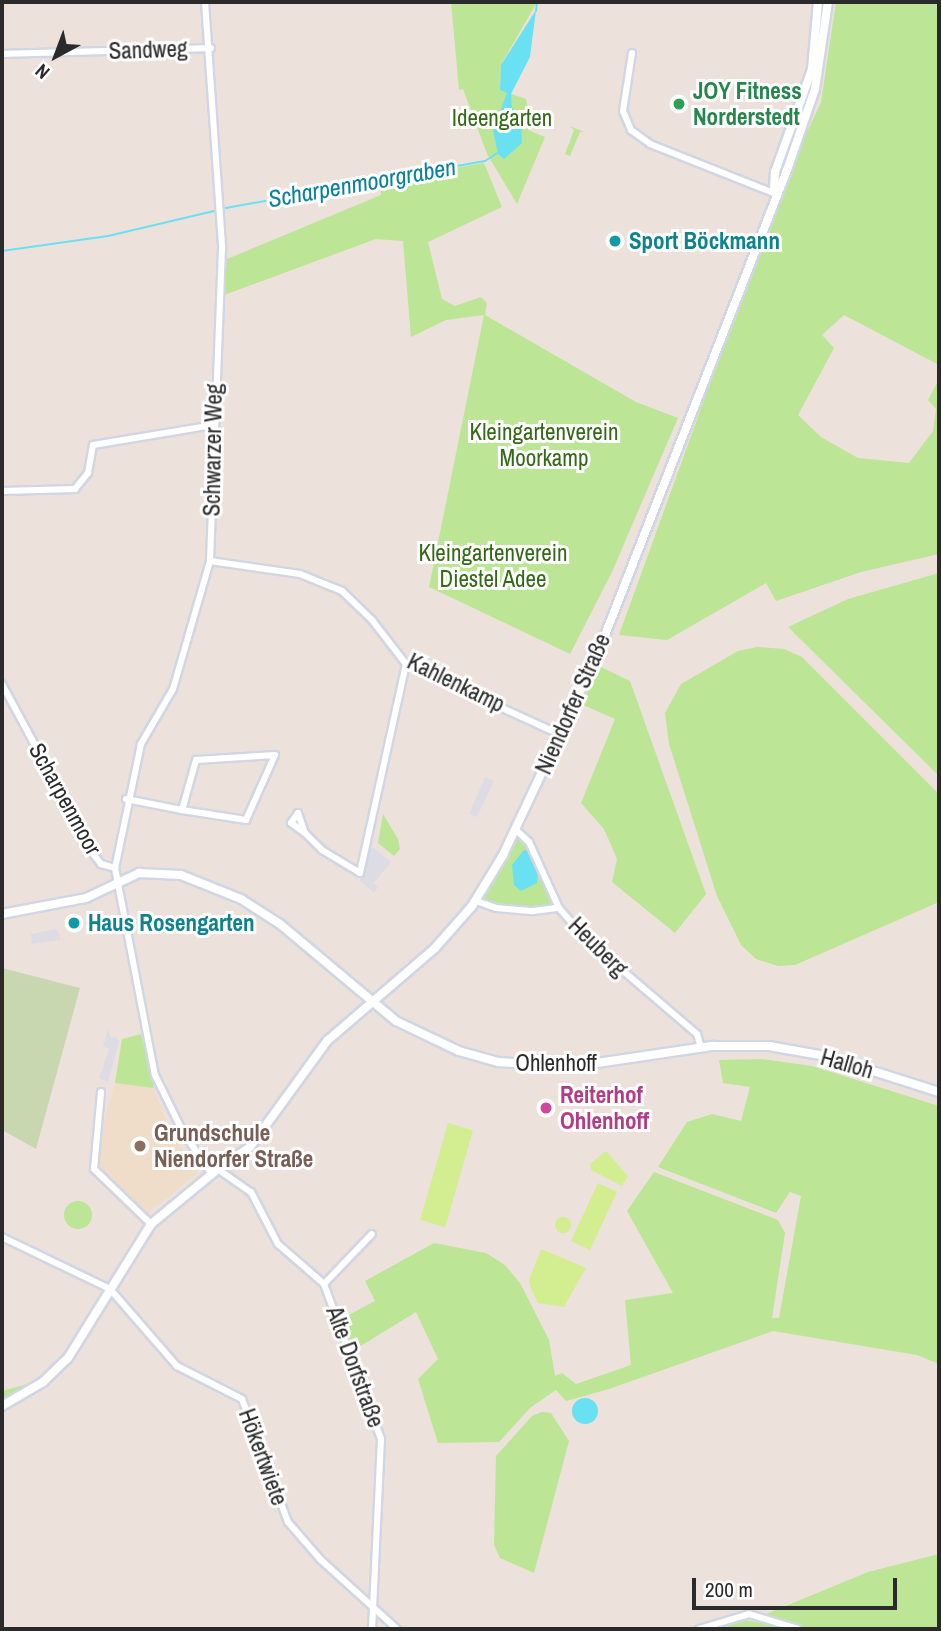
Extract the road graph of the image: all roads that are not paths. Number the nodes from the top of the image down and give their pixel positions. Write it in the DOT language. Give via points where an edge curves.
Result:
graph roads {
  1 [pos="205,2"];
  2 [pos="818,2"];
  3 [pos="828,2"];
  4 [pos="211,48"];
  5 [pos="632,53"];
  6 [pos="2,54"];
  7 [pos="774,193"];
  8 [pos="214,425"];
  9 [pos="2,491"];
  10 [pos="210,561"];
  11 [pos="406,664"];
  12 [pos="2,684"];
  13 [pos="561,735"];
  14 [pos="126,799"];
  15 [pos="182,810"];
  16 [pos="515,829"];
  17 [pos="305,833"];
  18 [pos="115,869"];
  19 [pos="120,882"];
  20 [pos="476,901"];
  21 [pos="559,908"];
  22 [pos="2,914"];
  23 [pos="371,1003"];
  24 [pos="753,1045"];
  25 [pos="701,1048"];
  26 [pos="101,1092"];
  27 [pos="939,1092"];
  28 [pos="216,1172"];
  29 [pos="151,1224"];
  30 [pos="372,1234"];
  31 [pos="2,1237"];
  32 [pos="324,1284"];
  33 [pos="110,1289"];
  34 [pos="2,1406"];
  35 [pos="376,1609"];
  36 [pos="372,1629"];
  37 [pos="397,1629"];
  38 [pos="699,1629"];
  39 [pos="798,1629"];
  1 -- 4 [label="street, Schwarzer Weg"];
  2 -- 7 [label="main road, Niendorfer Straße" via="812,69 775,172"];
  3 -- 7 [label="main road, Niendorfer Straße" via="815,89"];
  4 -- 6 [label="street, Sandweg"];
  4 -- 8 [label="street, Schwarzer Weg" via="222,248"];
  5 -- 7 [label="street" via="623,111 631,130 650,144"];
  7 -- 13 [label="main road, Niendorfer Straße" via="650,522"];
  8 -- 9 [label="street" via="93,445 88,473 75,489"];
  8 -- 10 [label="street, Schwarzer Weg"];
  10 -- 11 [label="street, Kahlenkamp" via="300,575 342,592 372,620"];
  10 -- 14 [label="street, Schwarzer Weg" via="173,690 141,744"];
  11 -- 13 [label="street, Kahlenkamp"];
  11 -- 17 [label="street" via="360,873"];
  12 -- 18 [label="street, Scharpenmoor" via="94,855"];
  13 -- 16 [label="main road, Niendorfer Straße"];
  14 -- 15 [label="street"];
  14 -- 18 [label="street, Schwarzer Weg"];
  15 -- 15 [label="street" via="246,820 275,755 196,760"];
  16 -- 20 [label="main road, Niendorfer Straße"];
  16 -- 21 [label="street, Heuberg" via="530,842"];
  18 -- 19 [label="street, Schwarzer Weg"];
  19 -- 22 [label="main road, Ohlenhoff" via="86,898"];
  19 -- 23 [label="main road, Ohlenhoff" via="139,873 160,872 220,888 280,924"];
  19 -- 28 [label="street, Alte Dorfstraße" via="155,1075 182,1130"];
  20 -- 21 [label="street" via="533,912"];
  20 -- 23 [label="main road, Niendorfer Straße" via="435,948"];
  21 -- 25 [label="street, Heuberg" via="587,940 697,1034"];
  23 -- 25 [label="main road, Ohlenhoff" via="424,1037 498,1062 585,1066"];
  23 -- 28 [label="main road, Niendorfer Straße" via="317,1053 252,1141"];
  24 -- 25 [label="main road, Ohlenhoff"];
  24 -- 27 [label="main road, Halloh" via="826,1056"];
  26 -- 29 [label="street" via="92,1163 96,1176"];
  28 -- 29 [label="main road, Niendorfer Straße"];
  28 -- 32 [label="street, Alte Dorfstraße" via="251,1192 278,1244"];
  29 -- 33 [label="main road, Niendorfer Straße"];
  30 -- 32 [label="street"];
  31 -- 33 [label="street"];
  32 -- 35 [label="street, Alte Dorfstraße" via="381,1439"];
  33 -- 34 [label="main road, Niendorfer Straße" via="68,1358 43,1382"];
  33 -- 35 [label="street, Hökertwiete" via="177,1366 242,1399 288,1522 320,1559"];
  35 -- 36 [label="street, Alte Dorfstraße"];
  35 -- 37 [label="street, Hökertwiete"];
  38 -- 39 [label="street" via="749,1614"];
}
